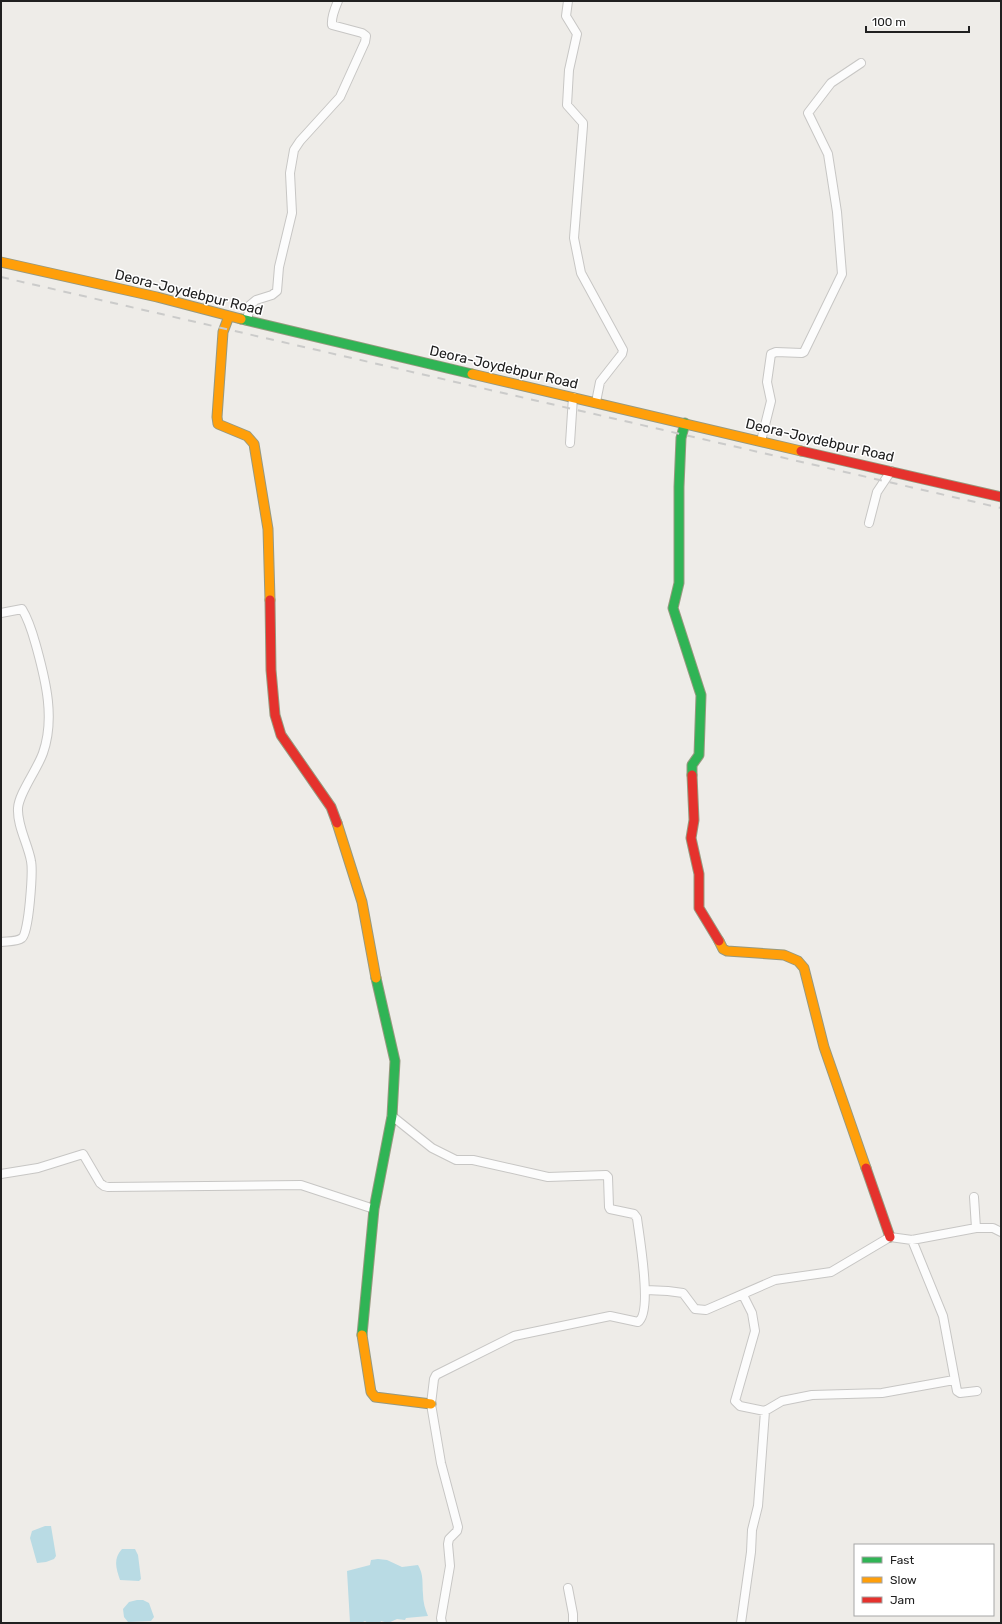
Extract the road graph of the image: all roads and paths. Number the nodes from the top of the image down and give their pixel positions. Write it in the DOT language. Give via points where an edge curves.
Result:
graph roads {
  1 [pos="338,1"];
  2 [pos="568,1"];
  3 [pos="861,63"];
  4 [pos="1,262"];
  5 [pos="229,316"];
  6 [pos="247,321"];
  7 [pos="573,397"];
  8 [pos="596,402"];
  9 [pos="685,423"];
  10 [pos="761,441"];
  11 [pos="570,442"];
  12 [pos="891,471"];
  13 [pos="1001,497"];
  14 [pos="869,523"];
  15 [pos="1,613"];
  16 [pos="1,942"];
  17 [pos="392,1116"];
  18 [pos="1,1174"];
  19 [pos="974,1197"];
  20 [pos="374,1209"];
  21 [pos="976,1228"];
  22 [pos="1001,1232"];
  23 [pos="890,1237"];
  24 [pos="912,1240"];
  25 [pos="646,1290"];
  26 [pos="743,1295"];
  27 [pos="954,1380"];
  28 [pos="978,1391"];
  29 [pos="431,1404"];
  30 [pos="765,1411"];
  31 [pos="568,1588"];
  32 [pos="442,1623"];
  33 [pos="573,1623"];
  34 [pos="741,1623"];
  1 -- 6 [label="street" via="332,25 362,33 366,36 365,42 340,97 294,150 290,173 292,213 276,291 250,304"];
  2 -- 8 [label="street" via="566,16 577,34 568,70 567,104 583,123 574,238 581,273 623,350 600,382"];
  3 -- 10 [label="street" via="831,83 808,113 828,154 837,212 842,277 804,352 771,354 767,382 771,401"];
  4 -- 5 [label="street, Deora-Joydebpur Road"];
  5 -- 6 [label="street, Deora-Joydebpur Road"];
  5 -- 17 [label="street" via="223,332 217,417 218,424 246,435 254,444 268,529 271,670 275,715 281,735 331,807 362,902 374,970 395,1061"];
  6 -- 7 [label="street, Deora-Joydebpur Road"];
  7 -- 8 [label="street, Deora-Joydebpur Road"];
  7 -- 11 [label="street"];
  8 -- 9 [label="street, Deora-Joydebpur Road"];
  9 -- 10 [label="street, Deora-Joydebpur Road"];
  9 -- 23 [label="street" via="681,438 679,487 679,583 673,608 701,695 699,755 692,765 694,820 691,838 699,874 699,908 723,949 784,955 798,961 804,968 824,1047"];
  10 -- 12 [label="street, Deora-Joydebpur Road"];
  12 -- 13 [label="street, Deora-Joydebpur Road"];
  12 -- 14 [label="street" via="877,492"];
  15 -- 16 [label="street" via="22,609 28,619 45,680 49,714 43,754 20,798 18,808 18,817 31,862 29,912 25,935 20,940"];
  17 -- 20 [label="street"];
  17 -- 25 [label="street" via="432,1148 456,1160 473,1160 548,1177 606,1175 608,1207 634,1214 637,1218"];
  18 -- 20 [label="street" via="38,1168 83,1154 100,1183 108,1187 301,1185"];
  19 -- 21 [label="street"];
  20 -- 29 [label="street" via="362,1332 371,1392 374,1397"];
  21 -- 22 [label="street" via="991,1228"];
  21 -- 24 [label="street"];
  23 -- 24 [label="street"];
  23 -- 26 [label="street" via="830,1272 775,1280"];
  24 -- 27 [label="street" via="943,1316"];
  25 -- 26 [label="street" via="683,1293 695,1309 701,1310"];
  25 -- 29 [label="street" via="641,1321 610,1316 514,1336 436,1375"];
  26 -- 30 [label="street" via="752,1313 755,1330 735,1401 740,1406"];
  27 -- 28 [label="street" via="960,1393"];
  27 -- 30 [label="street" via="882,1393 812,1395 782,1401"];
  29 -- 32 [label="street" via="441,1464 458,1528 448,1544 450,1566"];
  30 -- 34 [label="street" via="758,1506 752,1530 752,1552"];
  31 -- 33 [label="street"];
}
